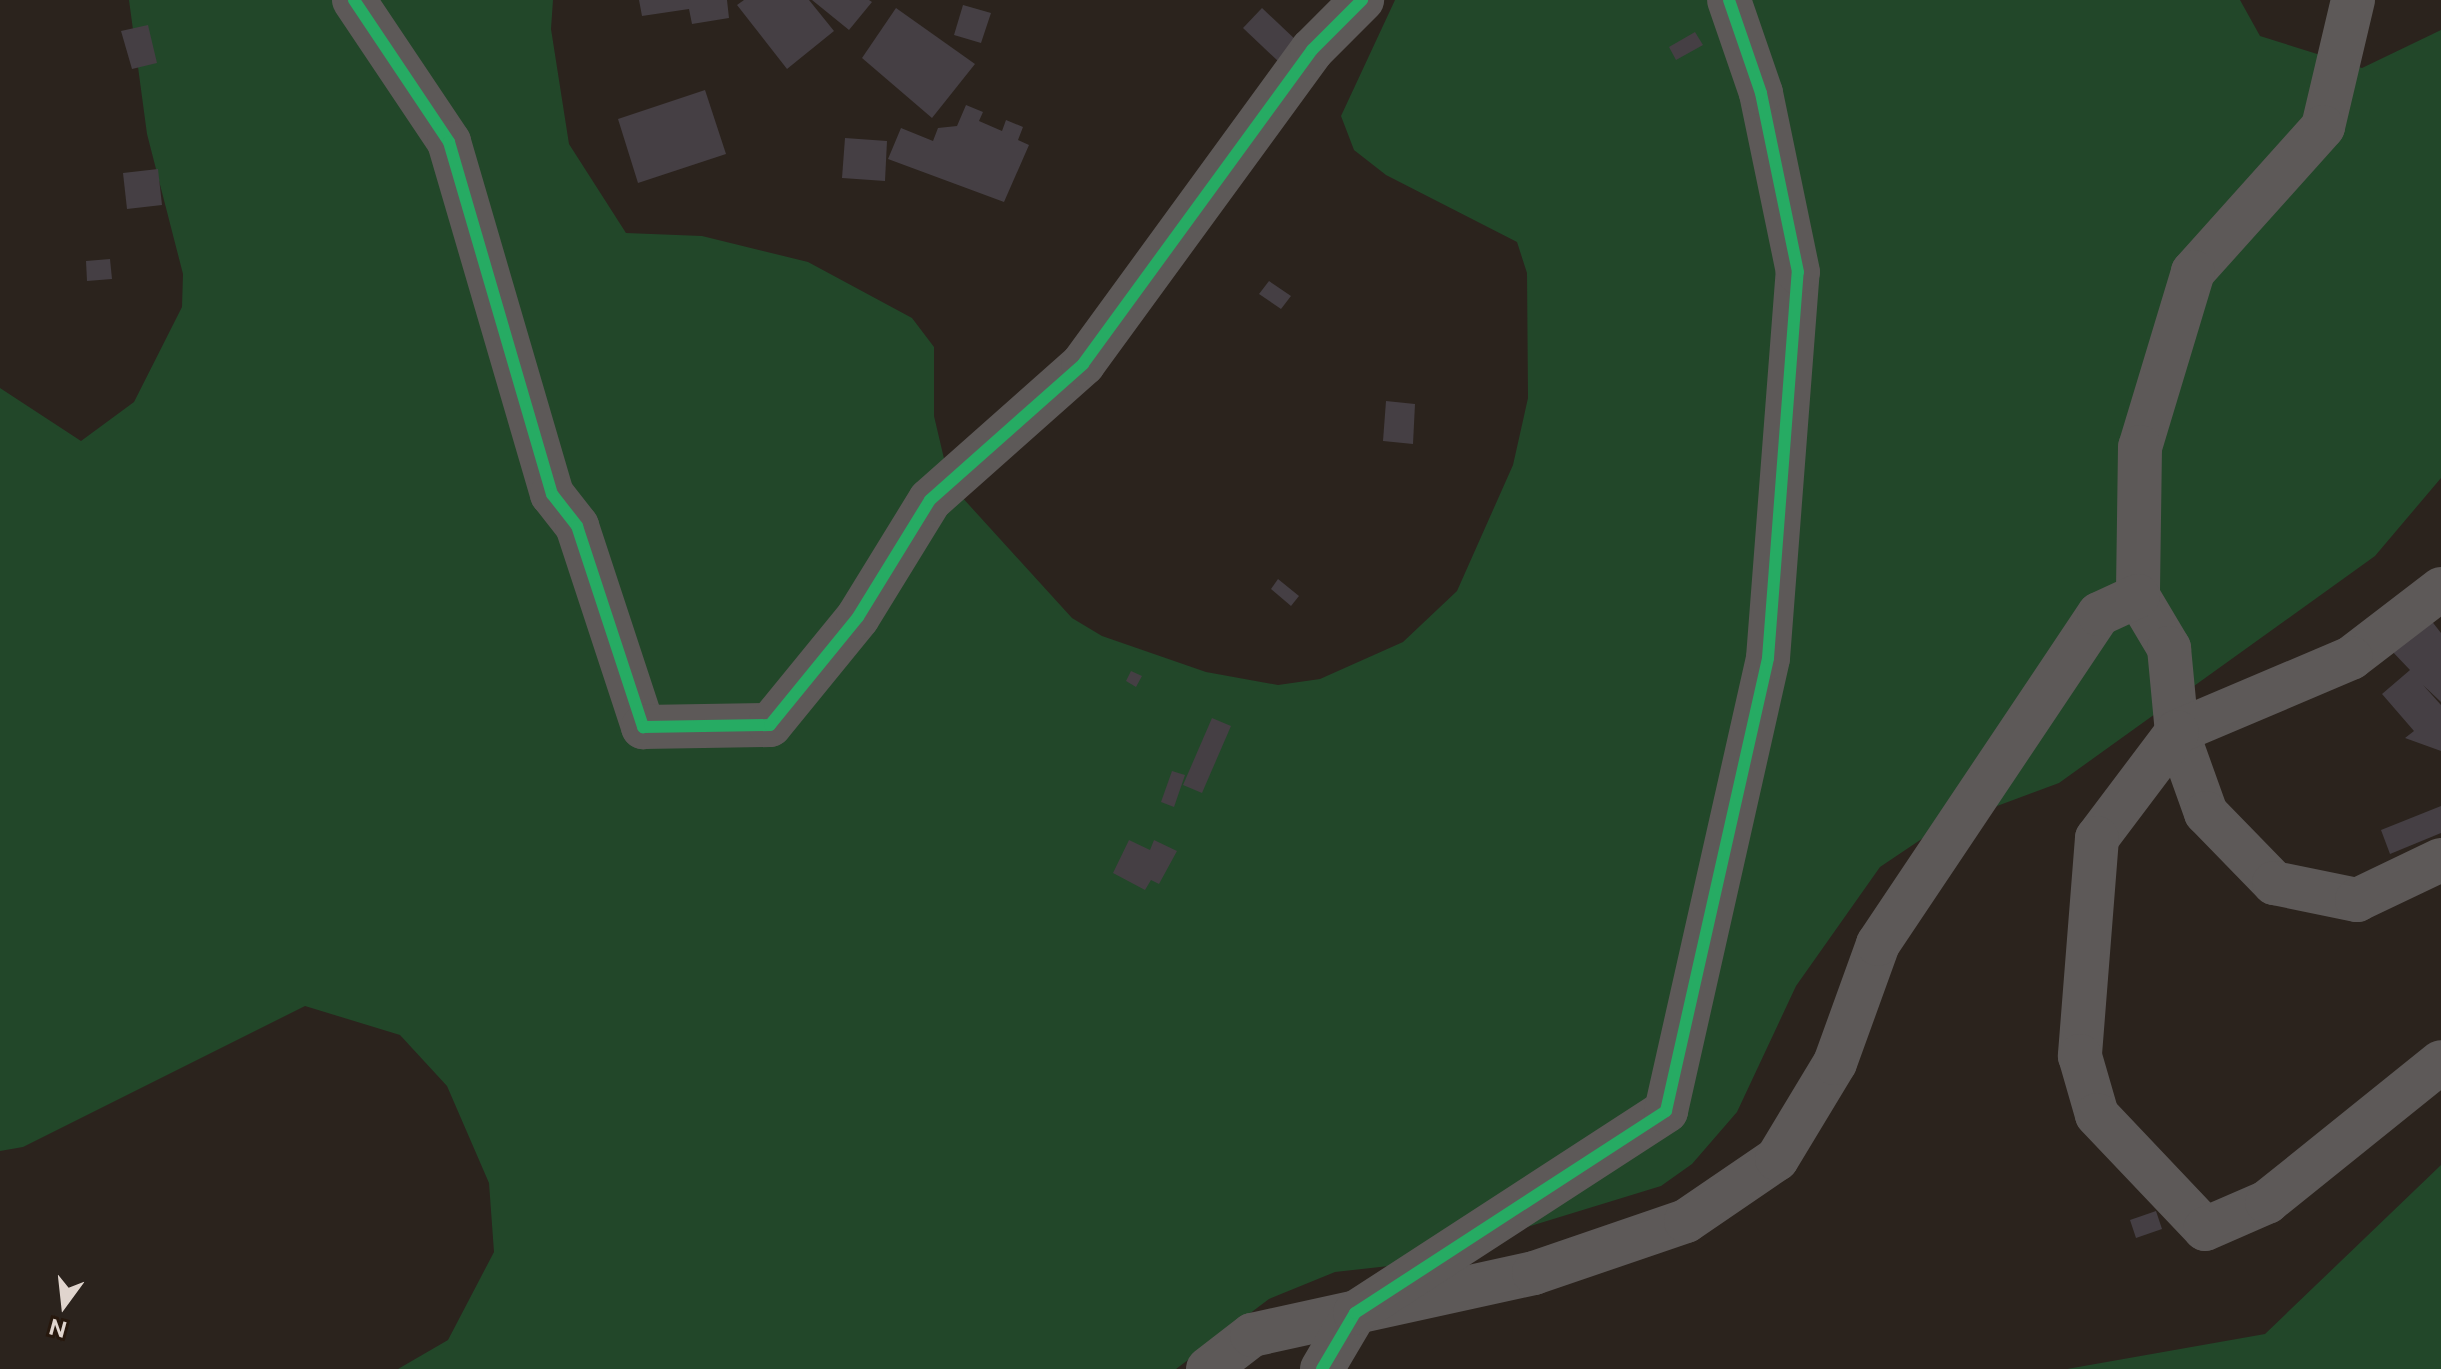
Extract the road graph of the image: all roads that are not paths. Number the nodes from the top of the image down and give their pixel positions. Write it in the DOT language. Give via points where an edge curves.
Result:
graph roads {
  1 [pos="354,0"];
  2 [pos="1362,0"];
  3 [pos="1729,0"];
  4 [pos="2353,0"];
  5 [pos="2441,589"];
  6 [pos="2138,596"];
  7 [pos="2177,732"];
  8 [pos="2441,860"];
  9 [pos="2441,1062"];
  10 [pos="1355,1313"];
  11 [pos="1208,1369"];
  12 [pos="1322,1369"];
  1 -- 2 [label="street" via="449,142 552,494 577,526 643,727 770,725 858,617 930,500 1083,364 1312,50"];
  3 -- 10 [label="street" via="1761,93 1798,272 1768,658 1666,1111"];
  4 -- 6 [label="street" via="2323,127 2193,272 2140,447"];
  5 -- 7 [label="street" via="2351,658"];
  6 -- 7 [label="street" via="2169,648"];
  6 -- 10 [label="street" via="2099,614 1878,944 1835,1063 1777,1159 1686,1221 1534,1273"];
  7 -- 8 [label="street" via="2206,813 2274,883 2357,900"];
  7 -- 9 [label="street" via="2097,838 2080,1056 2097,1115 2205,1229 2267,1202"];
  10 -- 11 [label="street" via="1252,1335"];
  10 -- 12 [label="street"];
}
